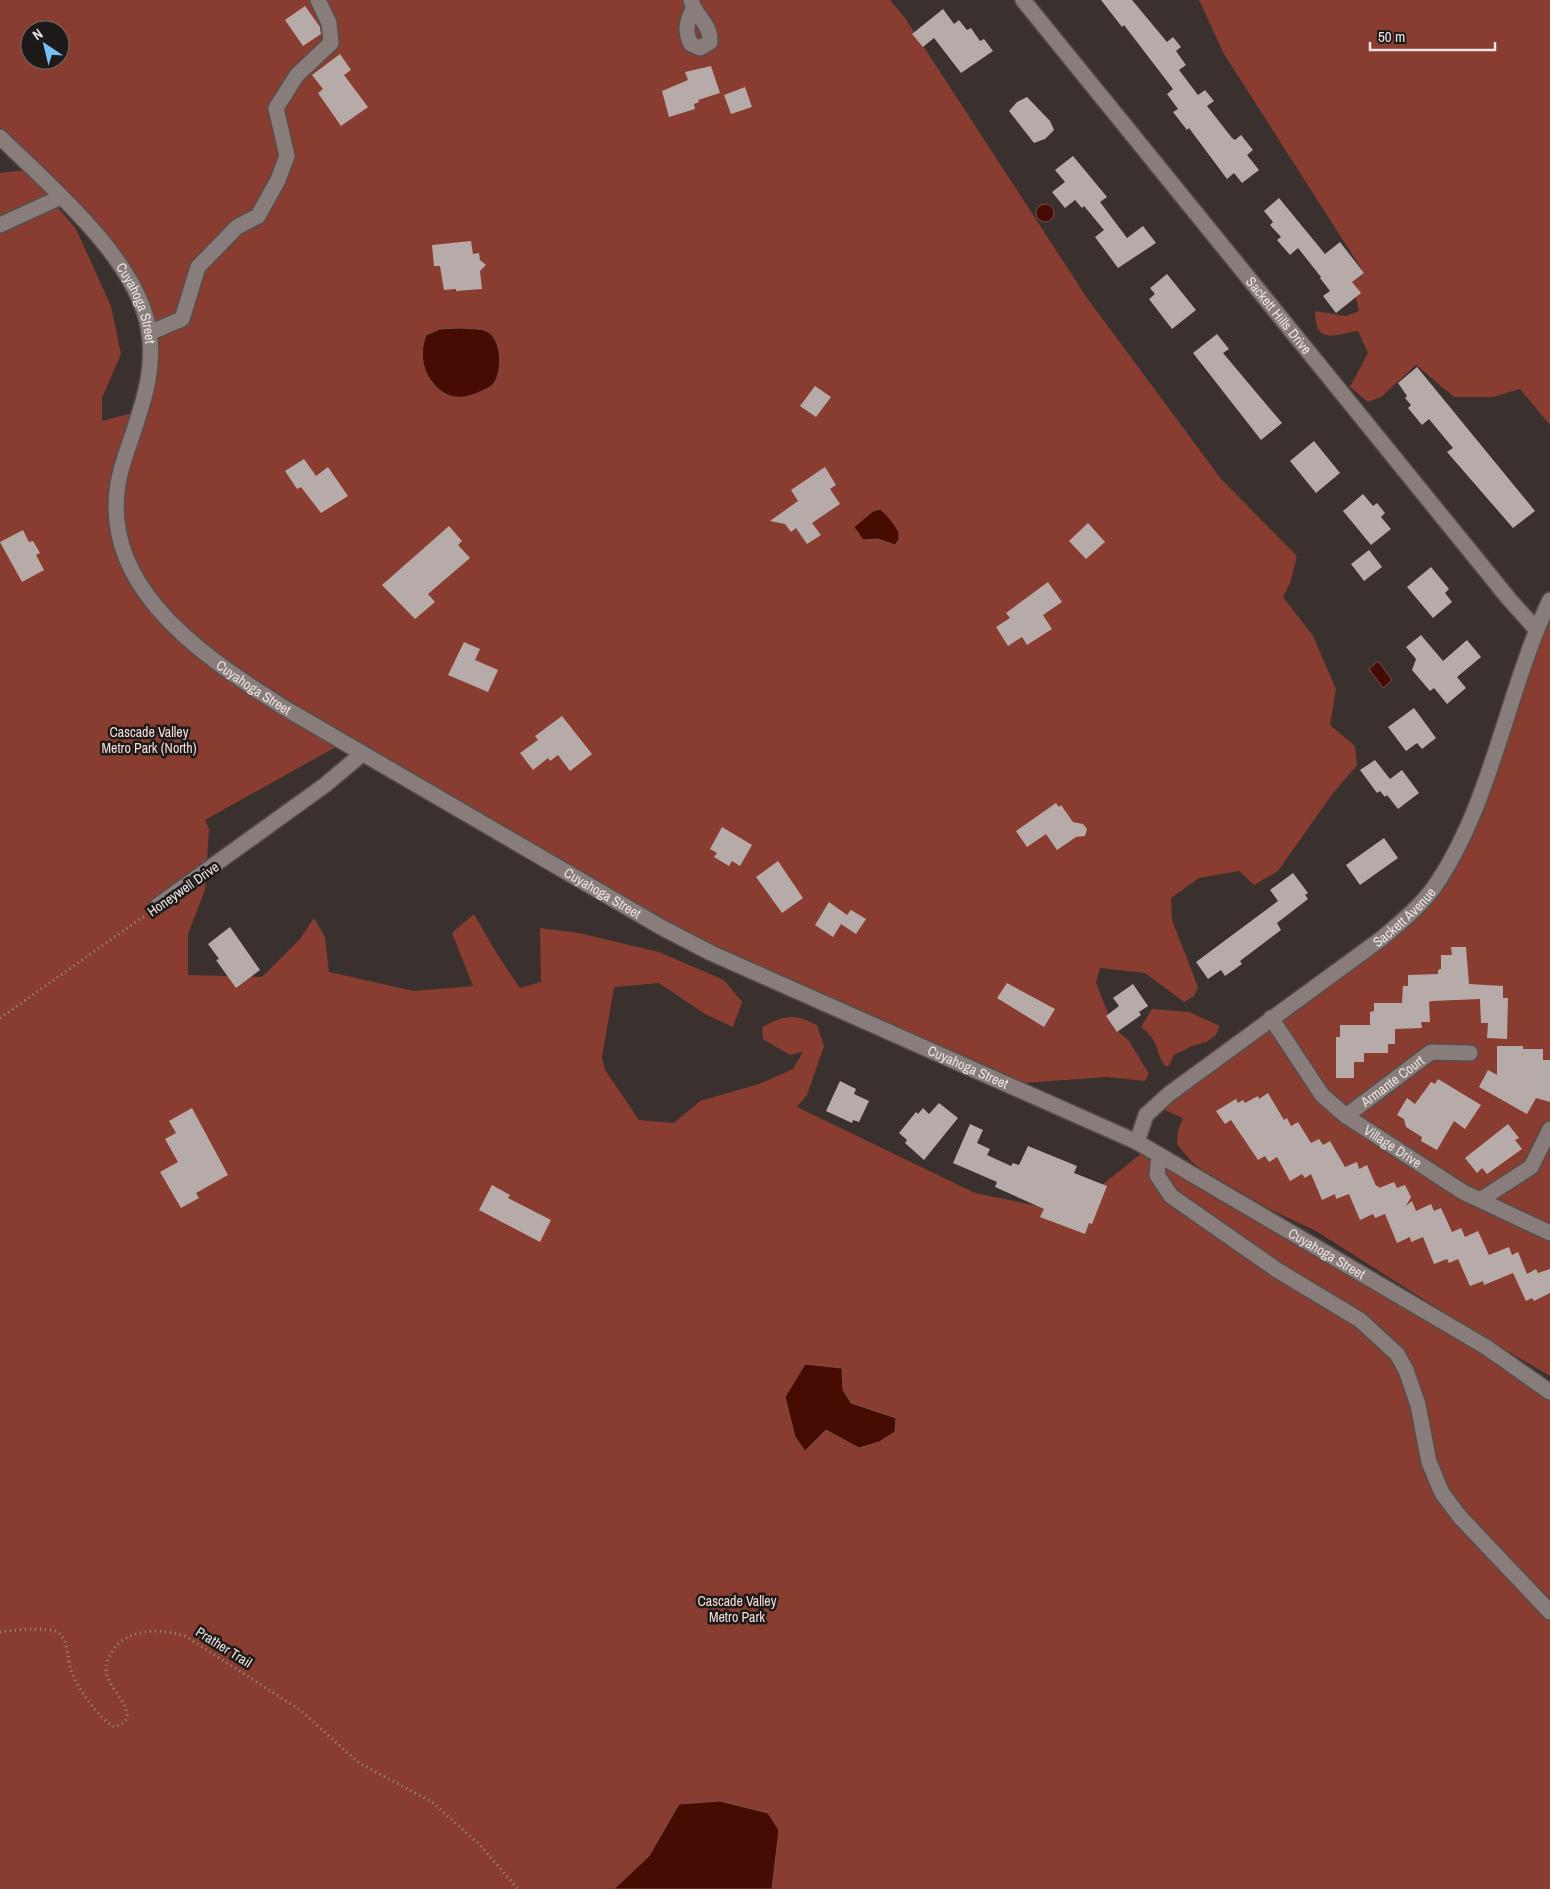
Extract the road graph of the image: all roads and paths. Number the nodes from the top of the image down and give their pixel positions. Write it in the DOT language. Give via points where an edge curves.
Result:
graph roads {
  1 [pos="318,0"];
  2 [pos="1023,0"];
  3 [pos="0,137"];
  4 [pos="61,197"];
  5 [pos="0,225"];
  6 [pos="149,333"];
  7 [pos="1550,600"];
  8 [pos="1536,629"];
  9 [pos="362,754"];
  10 [pos="157,906"];
  11 [pos="0,1018"];
  12 [pos="1271,1018"];
  13 [pos="1470,1053"];
  14 [pos="1346,1116"];
  15 [pos="1550,1129"];
  16 [pos="1137,1142"];
  17 [pos="1159,1155"];
  18 [pos="1480,1200"];
  19 [pos="1550,1233"];
  20 [pos="1550,1392"];
  21 [pos="1550,1612"];
  22 [pos="0,1632"];
  23 [pos="518,1889"];
  1 -- 6 [label="street" via="329,23 331,43 297,75 276,108 287,156 278,180 258,216 237,227 198,267 182,319"];
  2 -- 8 [label="street, Sackett Hills Drive"];
  3 -- 4 [label="street, Cuyahoga Street"];
  4 -- 5 [label="street"];
  4 -- 6 [label="street, Cuyahoga Street" via="115,257 139,300"];
  6 -- 9 [label="street, Cuyahoga Street" via="152,362 148,385 121,468 114,508 119,537 131,570 165,617 201,652 235,677"];
  7 -- 8 [label="street, Sackett Avenue"];
  8 -- 12 [label="street, Sackett Avenue" via="1476,803 1437,883 1411,914 1381,939"];
  9 -- 10 [label="street, Honeywell Drive" via="325,785"];
  9 -- 16 [label="street, Cuyahoga Street" via="567,874 711,953"];
  10 -- 11 [label="path, Honeywell Drive"];
  12 -- 14 [label="street, Village Drive" via="1322,1095"];
  12 -- 16 [label="street, Sackett Avenue" via="1155,1106 1146,1115"];
  13 -- 14 [label="street, Armante Court" via="1431,1052"];
  14 -- 18 [label="street, Village Drive"];
  15 -- 18 [label="street" via="1531,1168"];
  16 -- 17 [label="street, Cuyahoga Street"];
  17 -- 20 [label="street, Cuyahoga Street" via="1486,1347"];
  17 -- 21 [label="street" via="1156,1175 1171,1196 1277,1270 1360,1320 1397,1354 1418,1404 1429,1462 1442,1493 1460,1517"];
  18 -- 19 [label="street, Village Drive"];
  22 -- 23 [label="path, Prather Trail" via="50,1629 59,1632 65,1642 71,1672 82,1691 106,1723 115,1727 127,1719 127,1712 112,1688 106,1670 115,1647 127,1637 146,1632 172,1632 185,1636 300,1710 359,1763 432,1802 480,1845"];
}
